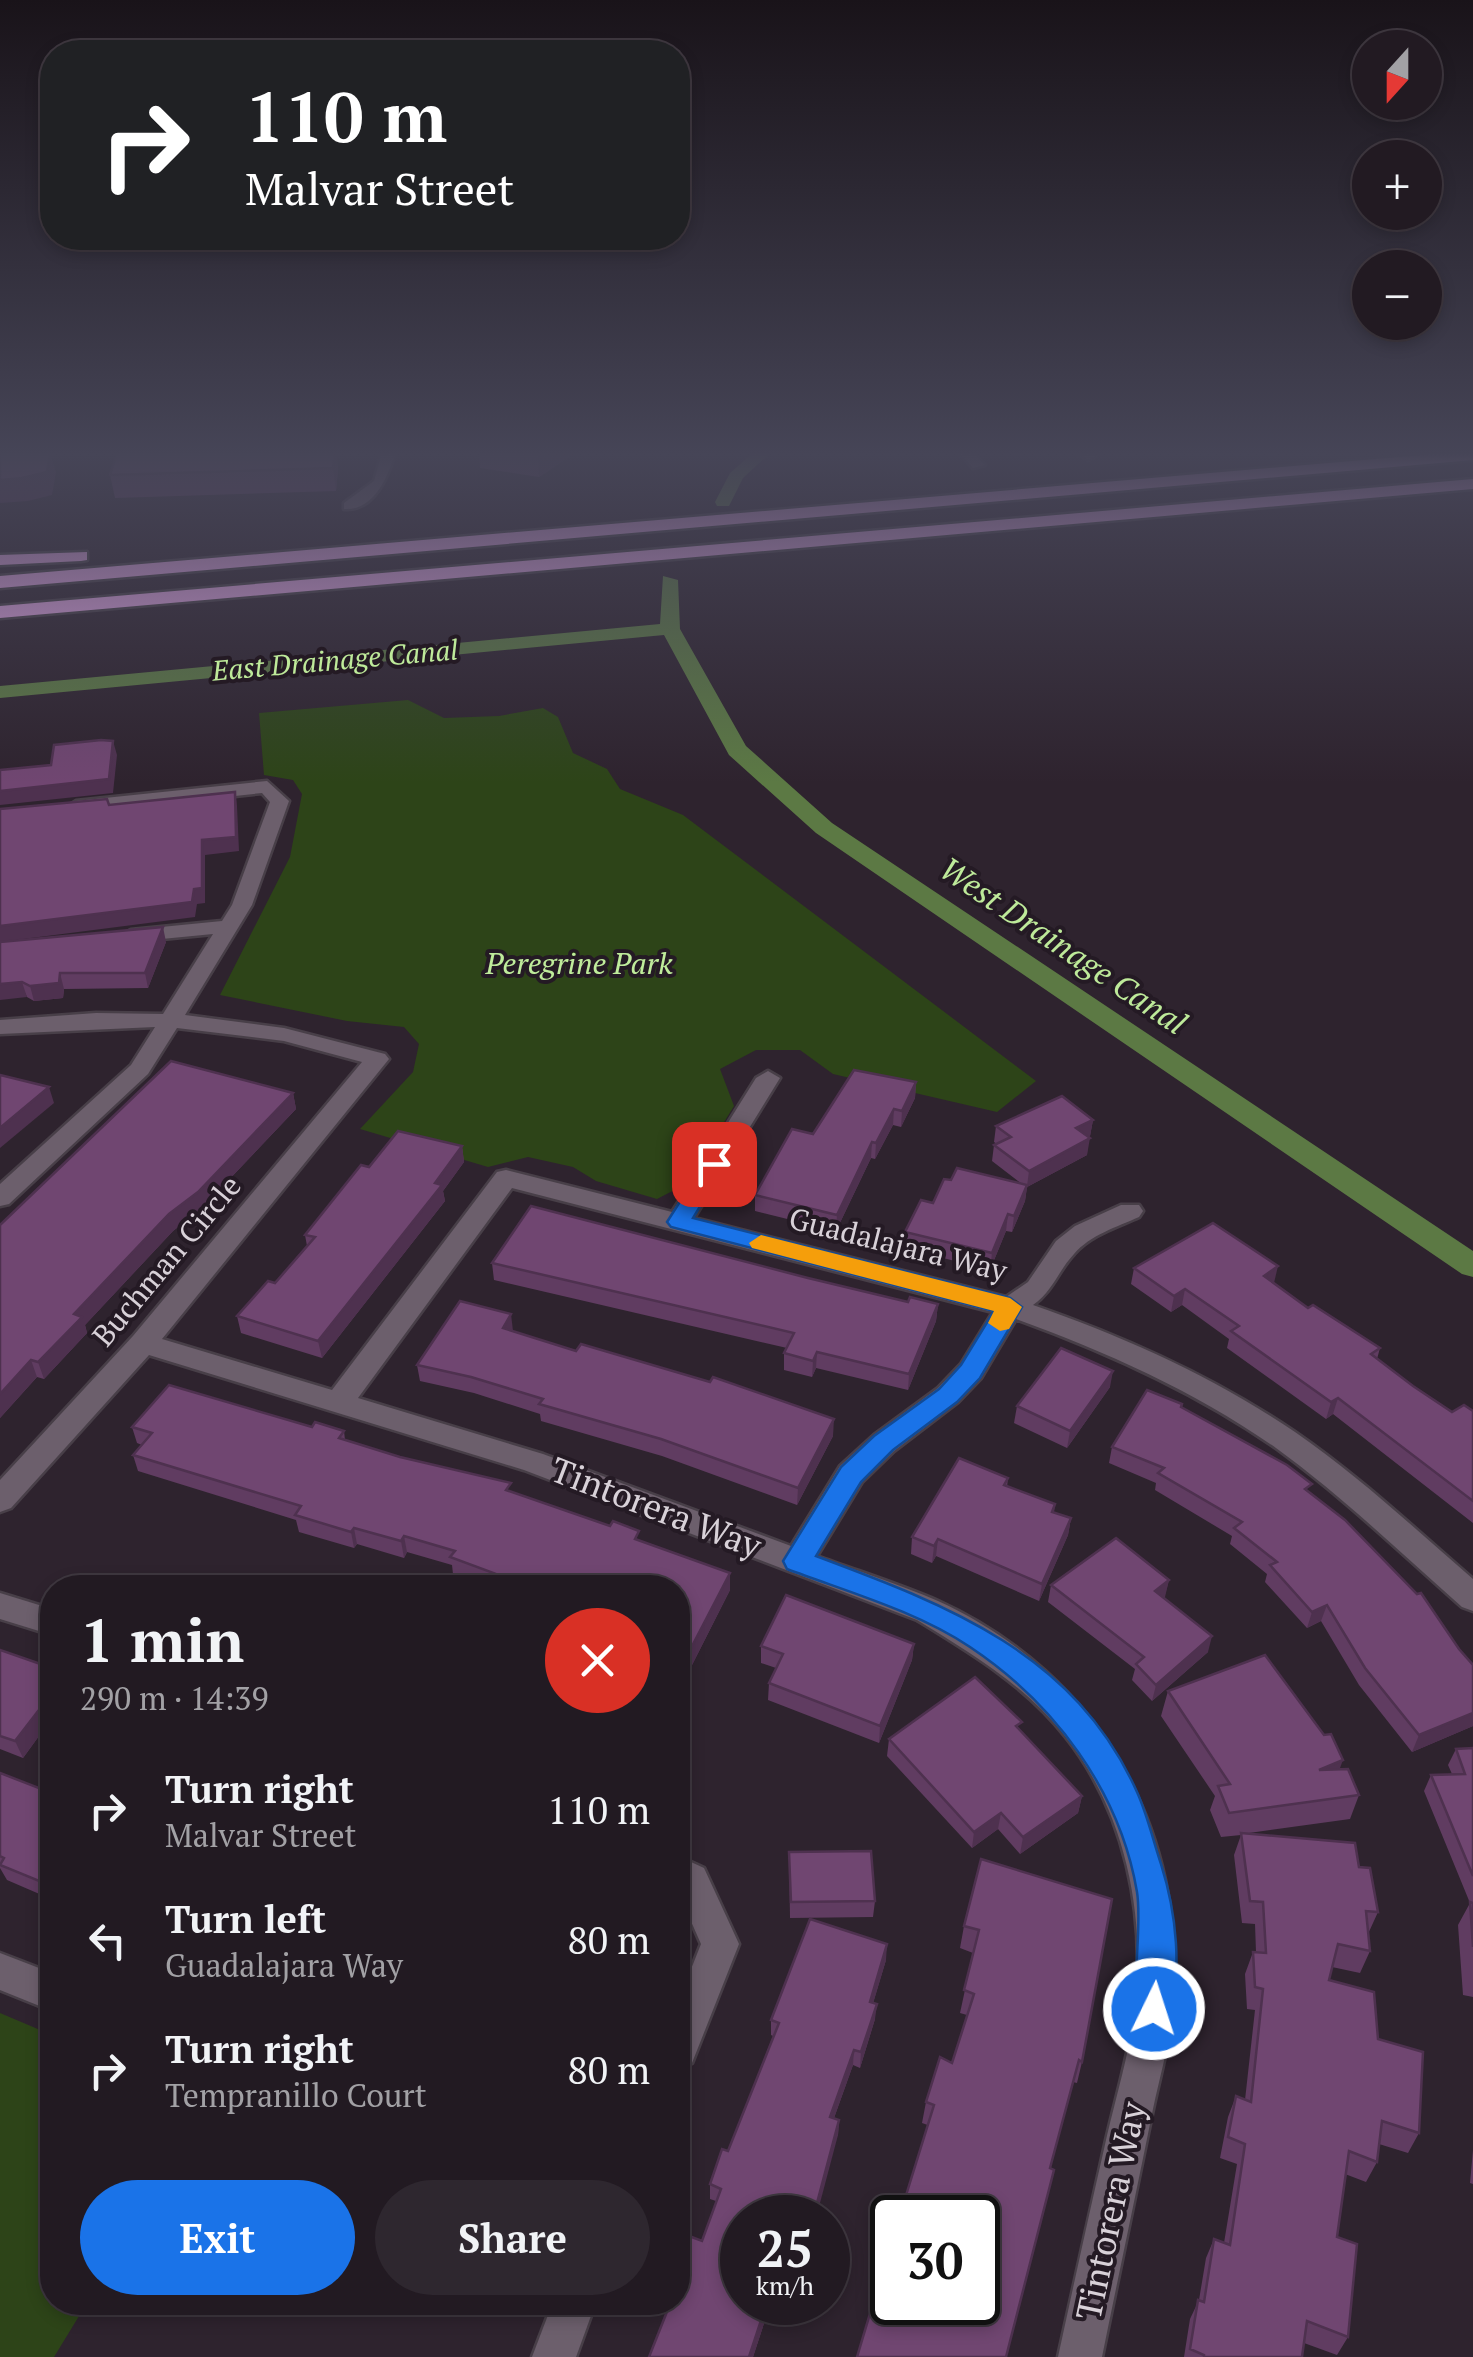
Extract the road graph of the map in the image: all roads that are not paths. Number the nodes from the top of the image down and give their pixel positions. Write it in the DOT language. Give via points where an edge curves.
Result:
graph roads {
  1 [pos="223,563"];
  2 [pos="560,563"];
  3 [pos="0,582"];
  4 [pos="0,615"];
  5 [pos="52,810"];
  6 [pos="226,927"];
  7 [pos="107,938"];
  8 [pos="173,1019"];
  9 [pos="0,1027"];
  10 [pos="768,1078"];
  11 [pos="0,1198"];
  12 [pos="1130,1211"];
  13 [pos="679,1222"];
  14 [pos="1010,1307"];
  15 [pos="143,1342"];
  16 [pos="339,1402"];
  17 [pos="0,1500"];
  18 [pos="798,1561"];
  19 [pos="1473,1598"];
  20 [pos="0,1606"];
  21 [pos="40,1618"];
  22 [pos="690,1879"];
  23 [pos="0,1970"];
  24 [pos="40,1987"];
  25 [pos="690,2019"];
  26 [pos="570,2315"];
  27 [pos="554,2357"];
  28 [pos="1080,2357"];
  1 -- 3 [label="highway"];
  2 -- 4 [label="highway"];
  5 -- 6 [label="street" via="268,787 280,801 242,905"];
  6 -- 7 [label="street"];
  6 -- 8 [label="street"];
  8 -- 9 [label="street"];
  8 -- 11 [label="street" via="140,1069"];
  8 -- 15 [label="street, Buchman Circle" via="283,1032 377,1059"];
  10 -- 13 [label="street"];
  12 -- 14 [label="street" via="1074,1240 1037,1289"];
  13 -- 14 [label="street, Guadalajara Way"];
  13 -- 16 [label="street, Guadalajara Way" via="506,1178"];
  14 -- 18 [label="street" via="948,1396 851,1474"];
  14 -- 19 [label="street, Guadalajara Way" via="1083,1332 1222,1400 1346,1487"];
  15 -- 16 [label="street, Tintorera Way"];
  15 -- 17 [label="street, Buchman Circle"];
  16 -- 18 [label="street, Tintorera Way" via="533,1462"];
  18 -- 28 [label="street, Tintorera Way" via="928,1611 1027,1673 1092,1744 1141,1843 1153,1892 1154,2009"];
  20 -- 21 [label="street"];
  22 -- 25 [label="street" via="720,1944"];
  23 -- 24 [label="street"];
  26 -- 27 [label="street"];
}
